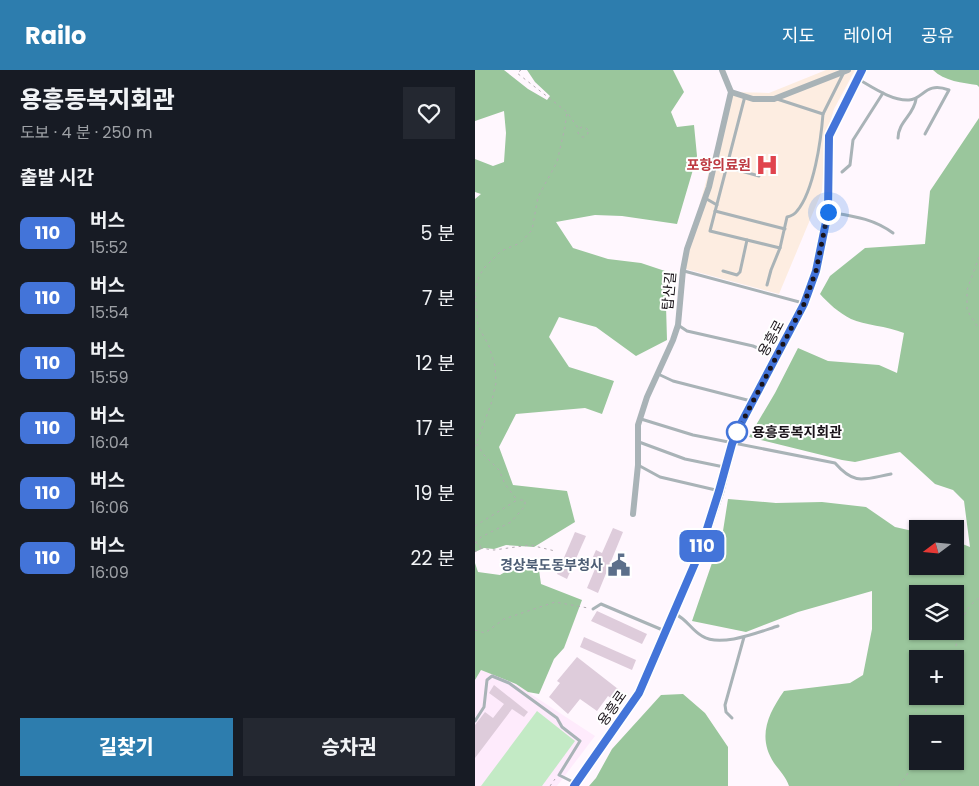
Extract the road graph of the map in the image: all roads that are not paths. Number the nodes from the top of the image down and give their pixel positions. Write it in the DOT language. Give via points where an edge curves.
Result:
graph roads {
  1 [pos="722,70"];
  2 [pos="862,70"];
  3 [pos="846,71"];
  4 [pos="858,79"];
  5 [pos="731,92"];
  6 [pos="883,92"];
  7 [pos="745,96"];
  8 [pos="773,98"];
  9 [pos="916,98"];
  10 [pos="823,114"];
  11 [pos="925,134"];
  12 [pos="898,138"];
  13 [pos="727,167"];
  14 [pos="842,172"];
  15 [pos="759,176"];
  16 [pos="705,198"];
  17 [pos="717,205"];
  18 [pos="715,211"];
  19 [pos="828,212"];
  20 [pos="785,229"];
  21 [pos="893,233"];
  22 [pos="747,240"];
  23 [pos="780,248"];
  24 [pos="683,270"];
  25 [pos="723,271"];
  26 [pos="767,285"];
  27 [pos="804,304"];
  28 [pos="678,325"];
  29 [pos="777,357"];
  30 [pos="658,374"];
  31 [pos="751,401"];
  32 [pos="640,418"];
  33 [pos="639,442"];
  34 [pos="732,444"];
  35 [pos="637,465"];
  36 [pos="725,467"];
  37 [pos="891,474"];
  38 [pos="719,491"];
  39 [pos="633,514"];
  40 [pos="593,609"];
  41 [pos="675,613"];
  42 [pos="778,626"];
  43 [pos="667,632"];
  44 [pos="744,637"];
  45 [pos="732,718"];
  46 [pos="475,721"];
  47 [pos="575,785"];
  1 -- 5 [label="street"];
  2 -- 4 [label="street, 용흥로"];
  3 -- 8 [label="street"];
  3 -- 10 [label="lane"];
  4 -- 6 [label="lane"];
  4 -- 19 [label="street, 용흥로" via="829,136"];
  5 -- 7 [label="street"];
  5 -- 16 [label="street, 탑산길"];
  6 -- 9 [label="lane" via="908,100"];
  6 -- 14 [label="lane" via="853,140 850,165"];
  7 -- 8 [label="street"];
  7 -- 13 [label="lane"];
  8 -- 10 [label="lane"];
  9 -- 11 [label="lane" via="928,88 949,90"];
  9 -- 12 [label="lane" via="915,108 898,129"];
  10 -- 20 [label="lane" via="820,152 807,191 797,212 787,217"];
  13 -- 15 [label="lane"];
  13 -- 17 [label="lane"];
  16 -- 17 [label="lane"];
  16 -- 24 [label="street, 탑산길"];
  17 -- 18 [label="lane"];
  18 -- 20 [label="lane"];
  18 -- 22 [label="lane" via="710,231"];
  19 -- 21 [label="lane" via="855,215 881,224"];
  19 -- 27 [label="street, 용흥로" via="816,271"];
  20 -- 23 [label="lane"];
  22 -- 23 [label="lane"];
  22 -- 25 [label="lane" via="740,272 737,275"];
  23 -- 26 [label="lane"];
  24 -- 27 [label="lane"];
  24 -- 28 [label="street, 탑산길"];
  27 -- 29 [label="street, 용흥로"];
  28 -- 29 [label="lane" via="687,332 753,346"];
  28 -- 30 [label="street, 탑산길"];
  29 -- 31 [label="street, 용흥로"];
  30 -- 31 [label="lane" via="673,381"];
  30 -- 32 [label="street, 탑산길"];
  31 -- 34 [label="street, 용흥로"];
  32 -- 33 [label="street, 탑산길"];
  32 -- 34 [label="lane"];
  33 -- 35 [label="street, 탑산길"];
  33 -- 36 [label="lane" via="685,459"];
  34 -- 36 [label="street, 용흥로"];
  34 -- 37 [label="lane" via="835,463 845,475 857,480"];
  35 -- 38 [label="lane" via="660,477"];
  35 -- 39 [label="street, 탑산길"];
  36 -- 38 [label="street, 용흥로"];
  38 -- 41 [label="street, 용흥로" via="699,554"];
  40 -- 43 [label="lane" via="601,604"];
  41 -- 43 [label="street, 용흥로"];
  41 -- 44 [label="lane" via="684,617 702,637 717,640"];
  42 -- 44 [label="lane"];
  43 -- 47 [label="street, 용흥로" via="639,693"];
  44 -- 45 [label="lane" via="725,705"];
  46 -- 47 [label="lane" via="484,707 487,680 493,676 509,683 557,718 562,728 580,740 559,775"];
}
